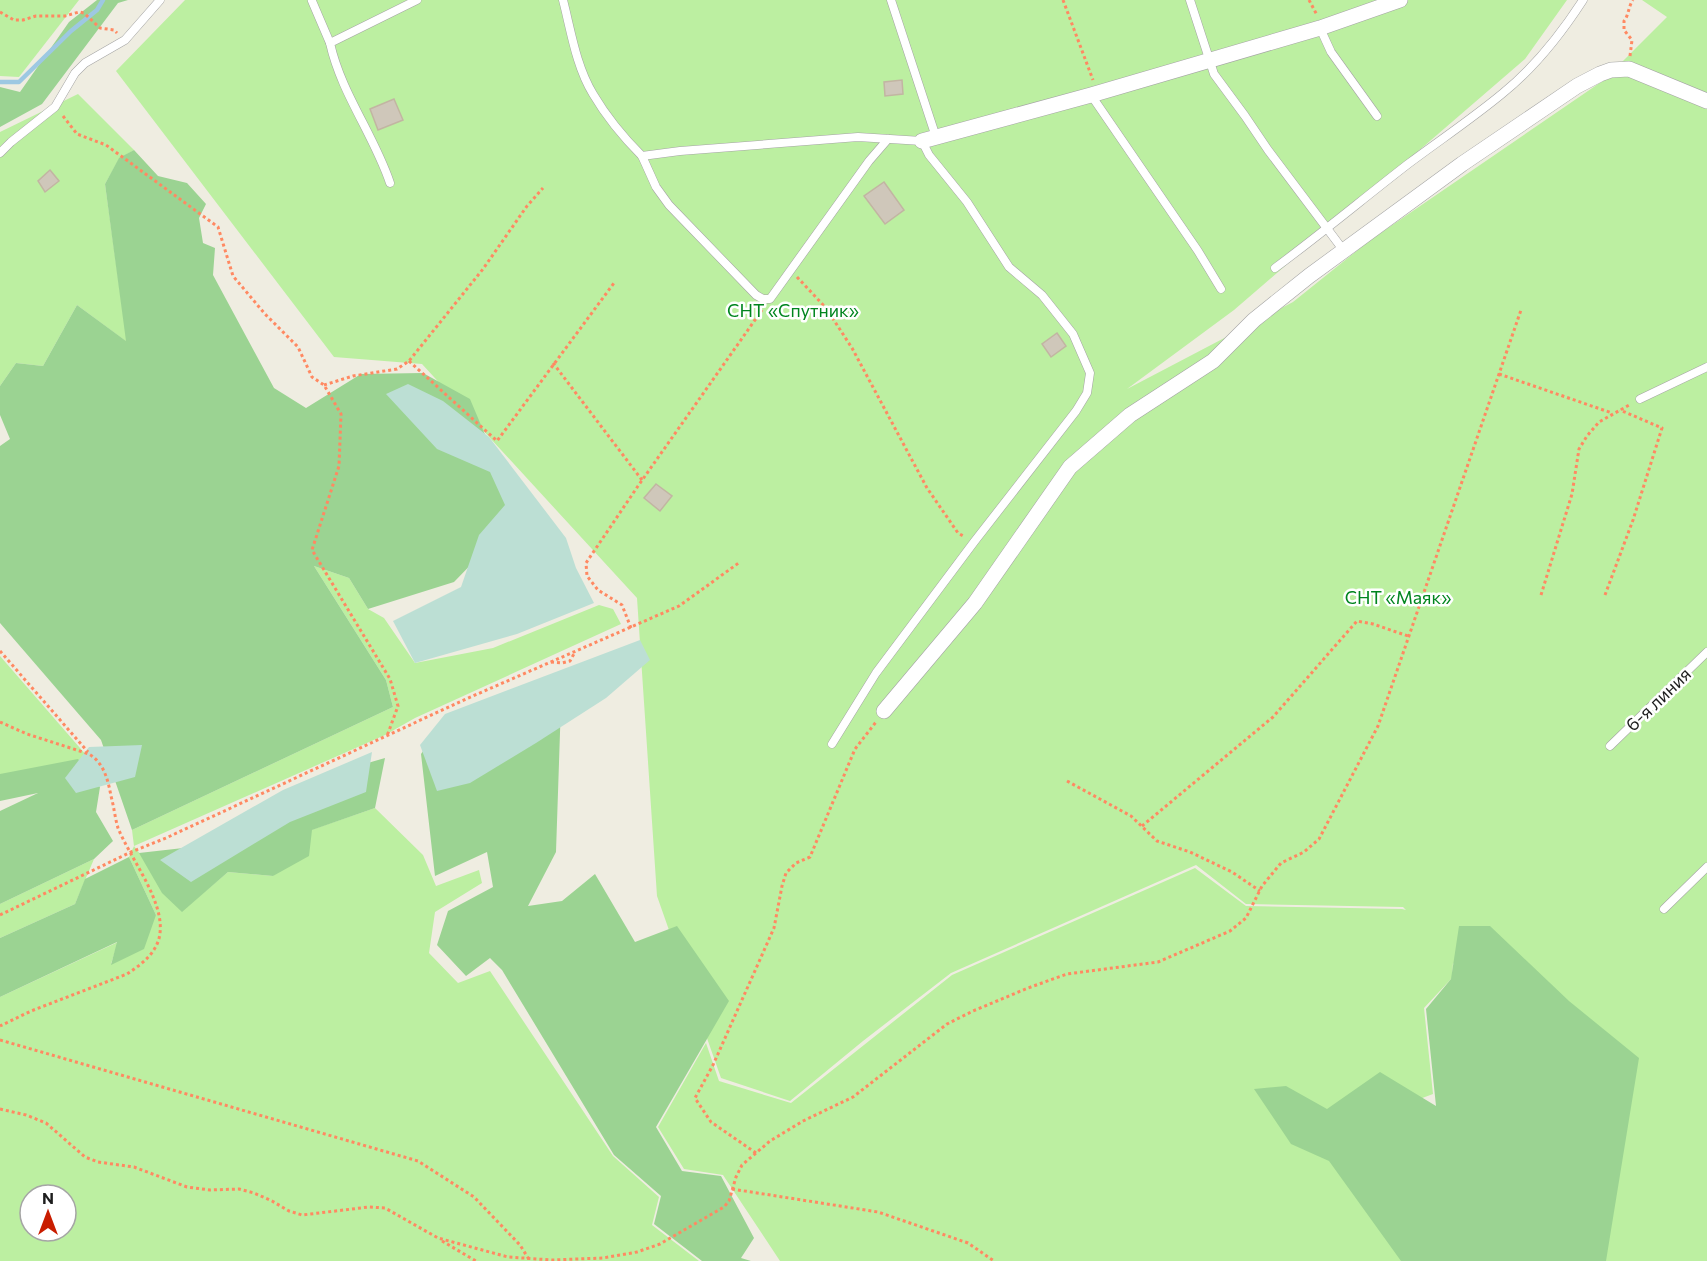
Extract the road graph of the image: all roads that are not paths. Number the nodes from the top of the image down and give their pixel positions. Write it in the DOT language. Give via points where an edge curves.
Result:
graph roads {
  1 [pos="160,0"];
  2 [pos="417,0"];
  3 [pos="563,0"];
  4 [pos="891,0"];
  5 [pos="1190,0"];
  6 [pos="1400,0"];
  7 [pos="1583,0"];
  8 [pos="312,1"];
  9 [pos="1320,28"];
  10 [pos="330,43"];
  11 [pos="1209,61"];
  12 [pos="1095,94"];
  13 [pos="1707,100"];
  14 [pos="1377,116"];
  15 [pos="888,139"];
  16 [pos="929,139"];
  17 [pos="0,153"];
  18 [pos="642,156"];
  19 [pos="390,183"];
  20 [pos="1327,229"];
  21 [pos="1344,251"];
  22 [pos="1275,267"];
  23 [pos="1221,289"];
  24 [pos="1707,367"];
  25 [pos="1640,399"];
  26 [pos="1707,652"];
  27 [pos="884,711"];
  28 [pos="832,744"];
  29 [pos="1610,746"];
  30 [pos="1707,867"];
  31 [pos="1664,909"];
  1 -- 17 [label="lane" via="125,40 75,72 55,107"];
  2 -- 10 [label="lane"];
  3 -- 18 [label="lane" via="592,93"];
  4 -- 16 [label="lane"];
  5 -- 11 [label="lane"];
  6 -- 9 [label="street"];
  7 -- 20 [label="lane" via="1565,28 1504,92"];
  8 -- 10 [label="lane"];
  9 -- 11 [label="street"];
  9 -- 14 [label="lane" via="1331,52"];
  10 -- 19 [label="lane"];
  11 -- 12 [label="street"];
  11 -- 20 [label="lane" via="1214,74"];
  12 -- 16 [label="street"];
  12 -- 23 [label="lane"];
  13 -- 21 [label="street" via="1629,69 1600,74 1462,164"];
  15 -- 16 [label="lane"];
  15 -- 18 [label="lane" via="858,137"];
  15 -- 18 [label="lane" via="770,299 756,295 669,205"];
  16 -- 28 [label="lane" via="929,154 1010,267 1042,294 1074,334 1090,373 1087,393 876,673"];
  20 -- 21 [label="lane"];
  20 -- 22 [label="lane"];
  21 -- 27 [label="street" via="1254,320 1213,361 1130,415 1070,467 975,603"];
  24 -- 25 [label="lane"];
  26 -- 29 [label="lane, 6-я линия"];
  30 -- 31 [label="lane"];
}
